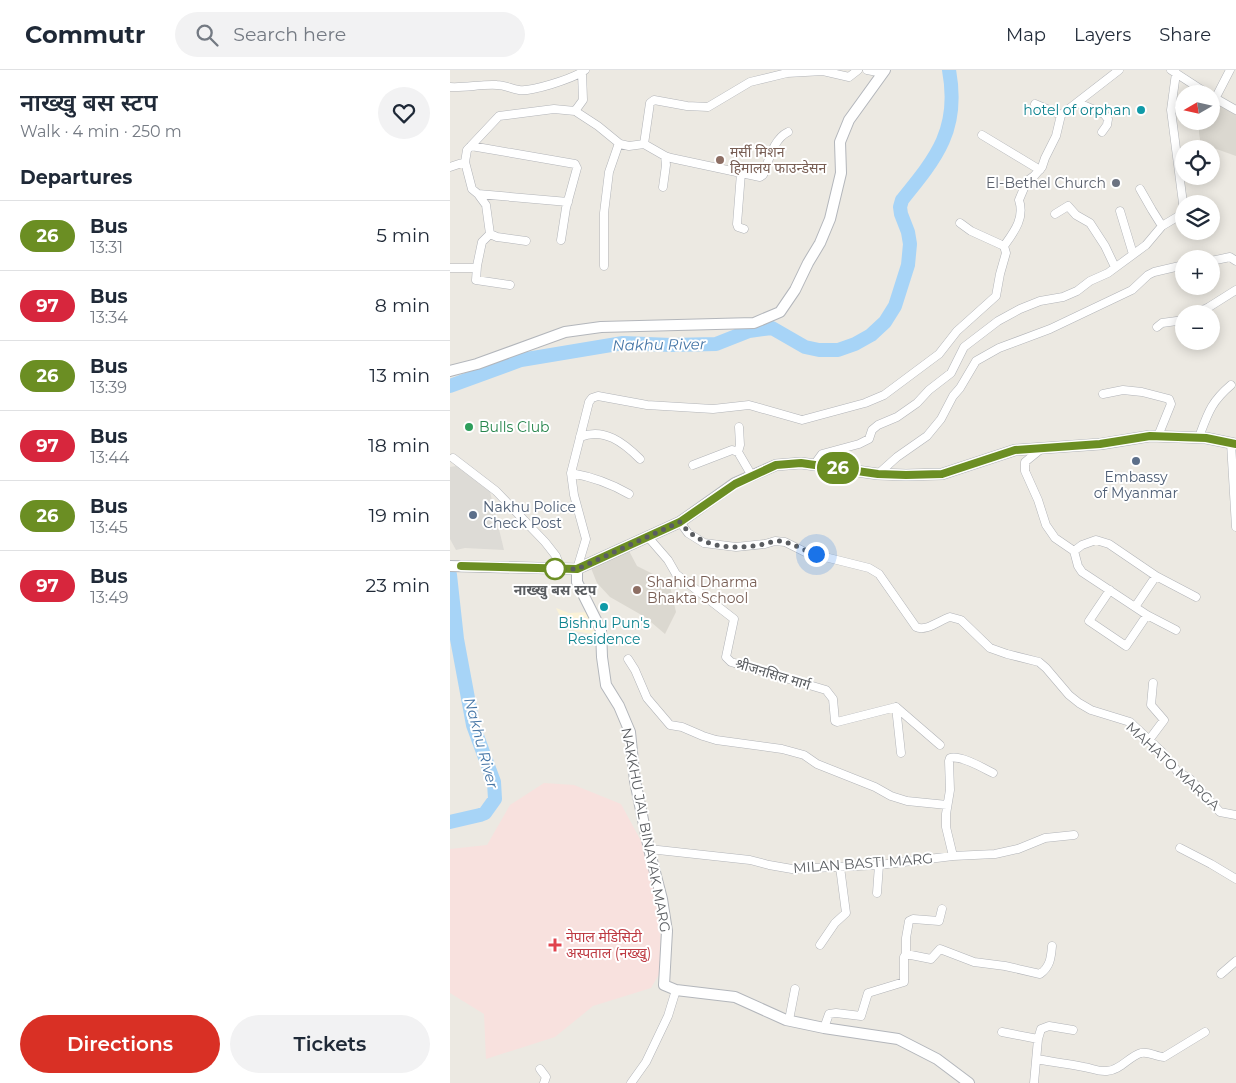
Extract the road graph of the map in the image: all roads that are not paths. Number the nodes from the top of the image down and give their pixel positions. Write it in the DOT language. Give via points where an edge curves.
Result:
graph roads {
  1 [pos="858,70"];
  2 [pos="867,70"];
  3 [pos="1120,70"];
  4 [pos="1230,70"];
  5 [pos="584,71"];
  6 [pos="884,71"];
  7 [pos="1174,71"];
  8 [pos="1195,85"];
  9 [pos="1220,86"];
  10 [pos="450,87"];
  11 [pos="1220,101"];
  12 [pos="1078,103"];
  13 [pos="1035,104"];
  14 [pos="1236,110"];
  15 [pos="575,111"];
  16 [pos="1061,115"];
  17 [pos="788,132"];
  18 [pos="1102,132"];
  19 [pos="982,135"];
  20 [pos="619,142"];
  21 [pos="644,144"];
  22 [pos="471,146"];
  23 [pos="664,156"];
  24 [pos="465,162"];
  25 [pos="450,167"];
  26 [pos="1040,170"];
  27 [pos="741,174"];
  28 [pos="663,188"];
  29 [pos="1140,189"];
  30 [pos="478,194"];
  31 [pos="568,202"];
  32 [pos="1120,211"];
  33 [pos="1055,214"];
  34 [pos="960,223"];
  35 [pos="1162,226"];
  36 [pos="744,229"];
  37 [pos="490,234"];
  38 [pos="561,240"];
  39 [pos="526,241"];
  40 [pos="1004,246"];
  41 [pos="1133,254"];
  42 [pos="1220,259"];
  43 [pos="1236,261"];
  44 [pos="477,266"];
  45 [pos="604,266"];
  46 [pos="1115,267"];
  47 [pos="1175,267"];
  48 [pos="450,268"];
  49 [pos="510,285"];
  50 [pos="1236,290"];
  51 [pos="1212,305"];
  52 [pos="1175,321"];
  53 [pos="1157,327"];
  54 [pos="450,371"];
  55 [pos="1231,385"];
  56 [pos="1102,394"];
  57 [pos="739,427"];
  58 [pos="1158,436"];
  59 [pos="580,437"];
  60 [pos="1199,437"];
  61 [pos="1233,443"];
  62 [pos="1041,449"];
  63 [pos="738,452"];
  64 [pos="453,458"];
  65 [pos="640,459"];
  66 [pos="693,465"];
  67 [pos="814,465"];
  68 [pos="571,473"];
  69 [pos="878,474"];
  70 [pos="752,476"];
  71 [pos="629,494"];
  72 [pos="680,522"];
  73 [pos="1236,527"];
  74 [pos="648,537"];
  75 [pos="1074,551"];
  76 [pos="450,566"];
  77 [pos="561,569"];
  78 [pos="577,569"];
  79 [pos="1156,576"];
  80 [pos="1110,590"];
  81 [pos="1196,597"];
  82 [pos="1135,607"];
  83 [pos="1147,615"];
  84 [pos="1176,630"];
  85 [pos="628,659"];
  86 [pos="1153,683"];
  87 [pos="896,707"];
  88 [pos="1149,740"];
  89 [pos="940,745"];
  90 [pos="901,753"];
  91 [pos="993,773"];
  92 [pos="947,805"];
  93 [pos="1236,815"];
  94 [pos="1074,835"];
  95 [pos="1180,848"];
  96 [pos="649,849"];
  97 [pos="953,856"];
  98 [pos="879,864"];
  99 [pos="840,867"];
  100 [pos="1236,879"];
  101 [pos="877,893"];
  102 [pos="942,909"];
  103 [pos="820,945"];
  104 [pos="1052,946"];
  105 [pos="906,954"];
  106 [pos="1236,962"];
  107 [pos="1221,974"];
  108 [pos="794,989"];
  109 [pos="676,990"];
  110 [pos="789,1020"];
  111 [pos="824,1028"];
  112 [pos="1073,1030"];
  113 [pos="1002,1032"];
  114 [pos="1205,1032"];
  115 [pos="1038,1039"];
  116 [pos="1036,1059"];
  117 [pos="540,1069"];
  118 [pos="544,1083"];
  119 [pos="631,1083"];
  120 [pos="970,1083"];
  121 [pos="1034,1083"];
  1 -- 21 [label="street" via="849,77 823,71 787,73 750,82 708,107 654,100 650,103"];
  2 -- 6 [label="street"];
  3 -- 12 [label="street"];
  4 -- 9 [label="street"];
  5 -- 10 [label="street" via="530,90 496,84"];
  5 -- 15 [label="street" via="583,100"];
  6 -- 54 [label="street" via="849,120 840,142 841,173 830,219 820,244 780,312 754,323 601,327 565,332"];
  7 -- 8 [label="street"];
  7 -- 35 [label="street" via="1171,110 1184,211"];
  11 -- 14 [label="street"];
  12 -- 16 [label="street"];
  12 -- 18 [label="street" via="1104,114 1108,119"];
  13 -- 16 [label="street"];
  15 -- 20 [label="street"];
  15 -- 22 [label="street" via="499,116"];
  16 -- 26 [label="street" via="1056,136"];
  17 -- 27 [label="street" via="777,142 763,175"];
  19 -- 26 [label="street"];
  20 -- 21 [label="street" via="629,146"];
  20 -- 45 [label="street" via="609,172 604,213"];
  21 -- 23 [label="street"];
  22 -- 24 [label="street"];
  22 -- 31 [label="street" via="575,164 577,168"];
  23 -- 27 [label="street"];
  23 -- 28 [label="street"];
  24 -- 25 [label="street"];
  24 -- 30 [label="street" via="472,189"];
  26 -- 40 [label="street" via="1027,180 1019,200 1019,224"];
  27 -- 36 [label="street" via="737,224"];
  29 -- 35 [label="street"];
  30 -- 31 [label="street"];
  30 -- 37 [label="street" via="486,205"];
  31 -- 38 [label="street"];
  32 -- 41 [label="street"];
  33 -- 46 [label="street" via="1068,206 1090,223"];
  34 -- 40 [label="street"];
  35 -- 41 [label="street" via="1146,245"];
  37 -- 39 [label="street"];
  37 -- 44 [label="street" via="482,242"];
  40 -- 59 [label="street" via="1006,253 996,296 957,331 939,354 884,395 802,420 748,405 713,409 647,405 598,396 589,402"];
  41 -- 46 [label="street"];
  42 -- 43 [label="street" via="1230,257"];
  44 -- 48 [label="street"];
  44 -- 49 [label="street" via="476,280"];
  46 -- 67 [label="street" via="1063,297 1040,301 998,321 964,347 951,373 917,403 878,425 869,438 859,444 822,454"];
  47 -- 69 [label="street" via="1154,272 1132,290 976,361 927,436"];
  50 -- 51 [label="street"];
  52 -- 53 [label="street"];
  55 -- 60 [label="street" via="1210,408"];
  56 -- 58 [label="street" via="1123,390 1169,399 1171,404"];
  57 -- 63 [label="street"];
  58 -- 60 [label="street"];
  58 -- 62 [label="street"];
  59 -- 65 [label="street" via="591,433 604,435 621,442"];
  59 -- 68 [label="street"];
  60 -- 61 [label="street"];
  61 -- 73 [label="street"];
  62 -- 69 [label="street" via="1015,450 942,474"];
  62 -- 75 [label="street" via="1025,462 1025,471 1046,525 1055,538"];
  63 -- 66 [label="street" via="732,450"];
  63 -- 70 [label="street"];
  64 -- 77 [label="street" via="496,491 545,542"];
  67 -- 69 [label="street"];
  67 -- 70 [label="street" via="776,465"];
  68 -- 71 [label="street" via="610,483"];
  68 -- 78 [label="street" via="586,539"];
  70 -- 72 [label="street"];
  72 -- 74 [label="street"];
  72 -- 88 [label="street, MAHATO MARGA" via="688,533 704,543 736,547 785,542 805,552 869,568 879,574 916,627 924,628 950,617 961,620 990,648 1038,662 1079,704 1130,722"];
  74 -- 78 [label="street"];
  74 -- 87 [label="street, श्रीजनसिल मार्ग" via="676,574 734,619 726,657 731,662 826,690 833,699 837,722"];
  75 -- 79 [label="street" via="1096,540 1109,544"];
  75 -- 80 [label="street" via="1082,572"];
  76 -- 77 [label="street"];
  77 -- 78 [label="street"];
  78 -- 96 [label="street, NAKKHU JAL BINAYAK MARG" via="577,582 601,630 606,685 620,706 630,732"];
  79 -- 81 [label="street"];
  79 -- 82 [label="street"];
  80 -- 82 [label="street"];
  80 -- 83 [label="street" via="1088,621 1126,646"];
  82 -- 83 [label="street"];
  83 -- 84 [label="street"];
  85 -- 92 [label="street" via="647,698 670,726 682,727 716,740 790,751 890,796"];
  86 -- 88 [label="street" via="1151,705 1164,720"];
  87 -- 89 [label="street"];
  87 -- 90 [label="street"];
  88 -- 93 [label="street, MAHATO MARGA" via="1220,812"];
  91 -- 92 [label="street" via="960,758 950,758"];
  92 -- 97 [label="street" via="946,827"];
  94 -- 97 [label="street, MILAN BASTI MARG" via="1045,838 1005,852"];
  95 -- 100 [label="street"];
  96 -- 99 [label="street, MILAN BASTI MARG" via="792,868"];
  96 -- 109 [label="street, NAKKHU JAL BINAYAK MARG" via="667,931 664,985"];
  97 -- 98 [label="street, MILAN BASTI MARG"];
  98 -- 99 [label="street, MILAN BASTI MARG"];
  98 -- 101 [label="street"];
  99 -- 103 [label="street" via="846,913"];
  102 -- 105 [label="street" via="939,921 909,921"];
  104 -- 105 [label="street" via="1048,966 1040,974 974,962 940,949 930,959"];
  105 -- 111 [label="street" via="904,982 868,992 862,1016 829,1014"];
  106 -- 107 [label="street"];
  108 -- 110 [label="street"];
  109 -- 110 [label="street" via="735,997"];
  109 -- 119 [label="street" via="668,1016 646,1062"];
  110 -- 111 [label="street"];
  111 -- 120 [label="street" via="898,1039"];
  112 -- 115 [label="street" via="1044,1027"];
  113 -- 115 [label="street"];
  114 -- 116 [label="street" via="1164,1057 1143,1053 1110,1071 1099,1072"];
  115 -- 116 [label="street"];
  116 -- 121 [label="street"];
  117 -- 118 [label="street" via="546,1077"];
}
